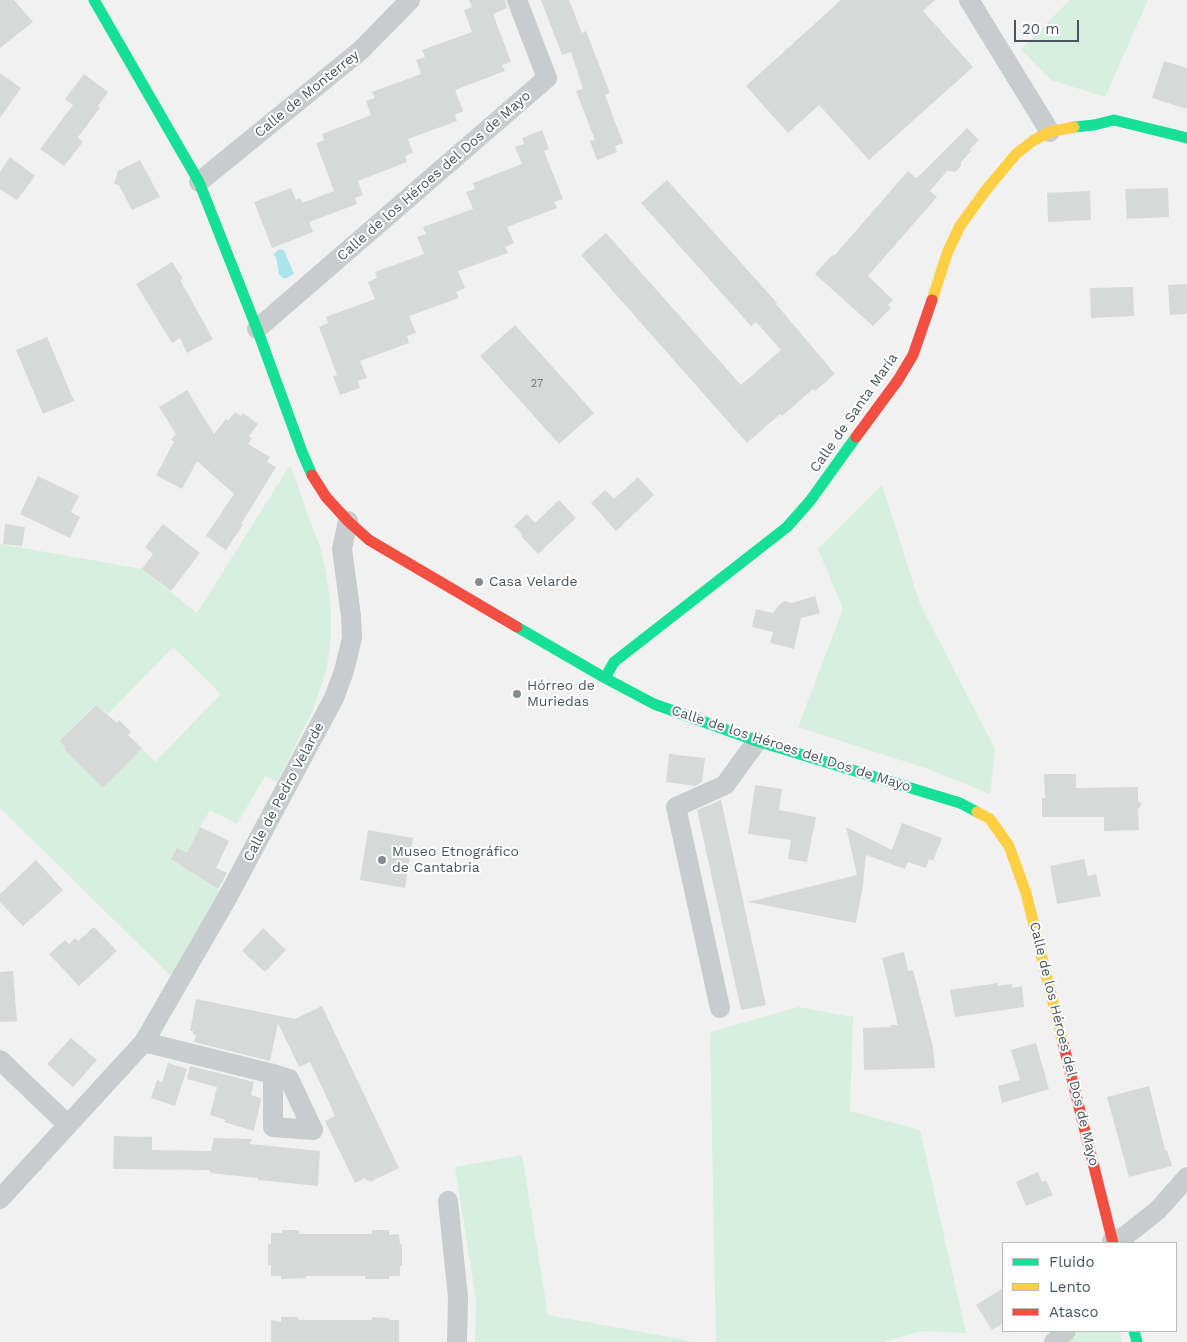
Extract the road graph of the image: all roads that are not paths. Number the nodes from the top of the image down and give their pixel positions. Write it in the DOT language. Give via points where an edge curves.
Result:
graph roads {
  1 [pos="94,0"];
  2 [pos="410,0"];
  3 [pos="517,0"];
  4 [pos="969,0"];
  5 [pos="1050,132"];
  6 [pos="1187,138"];
  7 [pos="199,182"];
  8 [pos="257,329"];
  9 [pos="348,521"];
  10 [pos="604,678"];
  11 [pos="756,741"];
  12 [pos="720,1008"];
  13 [pos="144,1042"];
  14 [pos="0,1060"];
  15 [pos="274,1074"];
  16 [pos="67,1124"];
  17 [pos="1187,1177"];
  18 [pos="0,1199"];
  19 [pos="448,1201"];
  20 [pos="1113,1242"];
  21 [pos="1065,1332"];
  22 [pos="457,1342"];
  23 [pos="1054,1342"];
  1 -- 7 [label="street, Calle de los Héroes del Dos de Mayo"];
  2 -- 7 [label="street, Calle de Monterrey" via="361,50"];
  3 -- 8 [label="street, Calle de los Héroes del Dos de Mayo" via="547,78"];
  4 -- 5 [label="street"];
  5 -- 6 [label="street, Calle de Santa María" via="1114,120"];
  5 -- 10 [label="street, Calle de Santa María" via="1016,154 960,226 948,251 913,355 868,424 810,501 787,527 614,662"];
  7 -- 8 [label="street, Calle de los Héroes del Dos de Mayo"];
  8 -- 9 [label="street, Calle de los Héroes del Dos de Mayo" via="312,476"];
  9 -- 10 [label="street, Calle de los Héroes del Dos de Mayo" via="369,540"];
  9 -- 13 [label="street, Calle de Pedro Velarde" via="342,549 352,638 334,698 226,900"];
  10 -- 11 [label="street, Calle de los Héroes del Dos de Mayo" via="654,704"];
  11 -- 12 [label="street" via="725,786 676,807"];
  11 -- 20 [label="street, Calle de los Héroes del Dos de Mayo" via="960,803 990,819 1009,846 1026,893"];
  13 -- 15 [label="street"];
  13 -- 16 [label="street, Calle de Pedro Velarde"];
  14 -- 16 [label="street"];
  16 -- 18 [label="street, Calle de Pedro Velarde"];
  17 -- 20 [label="street" via="1158,1210"];
  19 -- 22 [label="street" via="458,1297"];
  21 -- 23 [label="street"];
}
